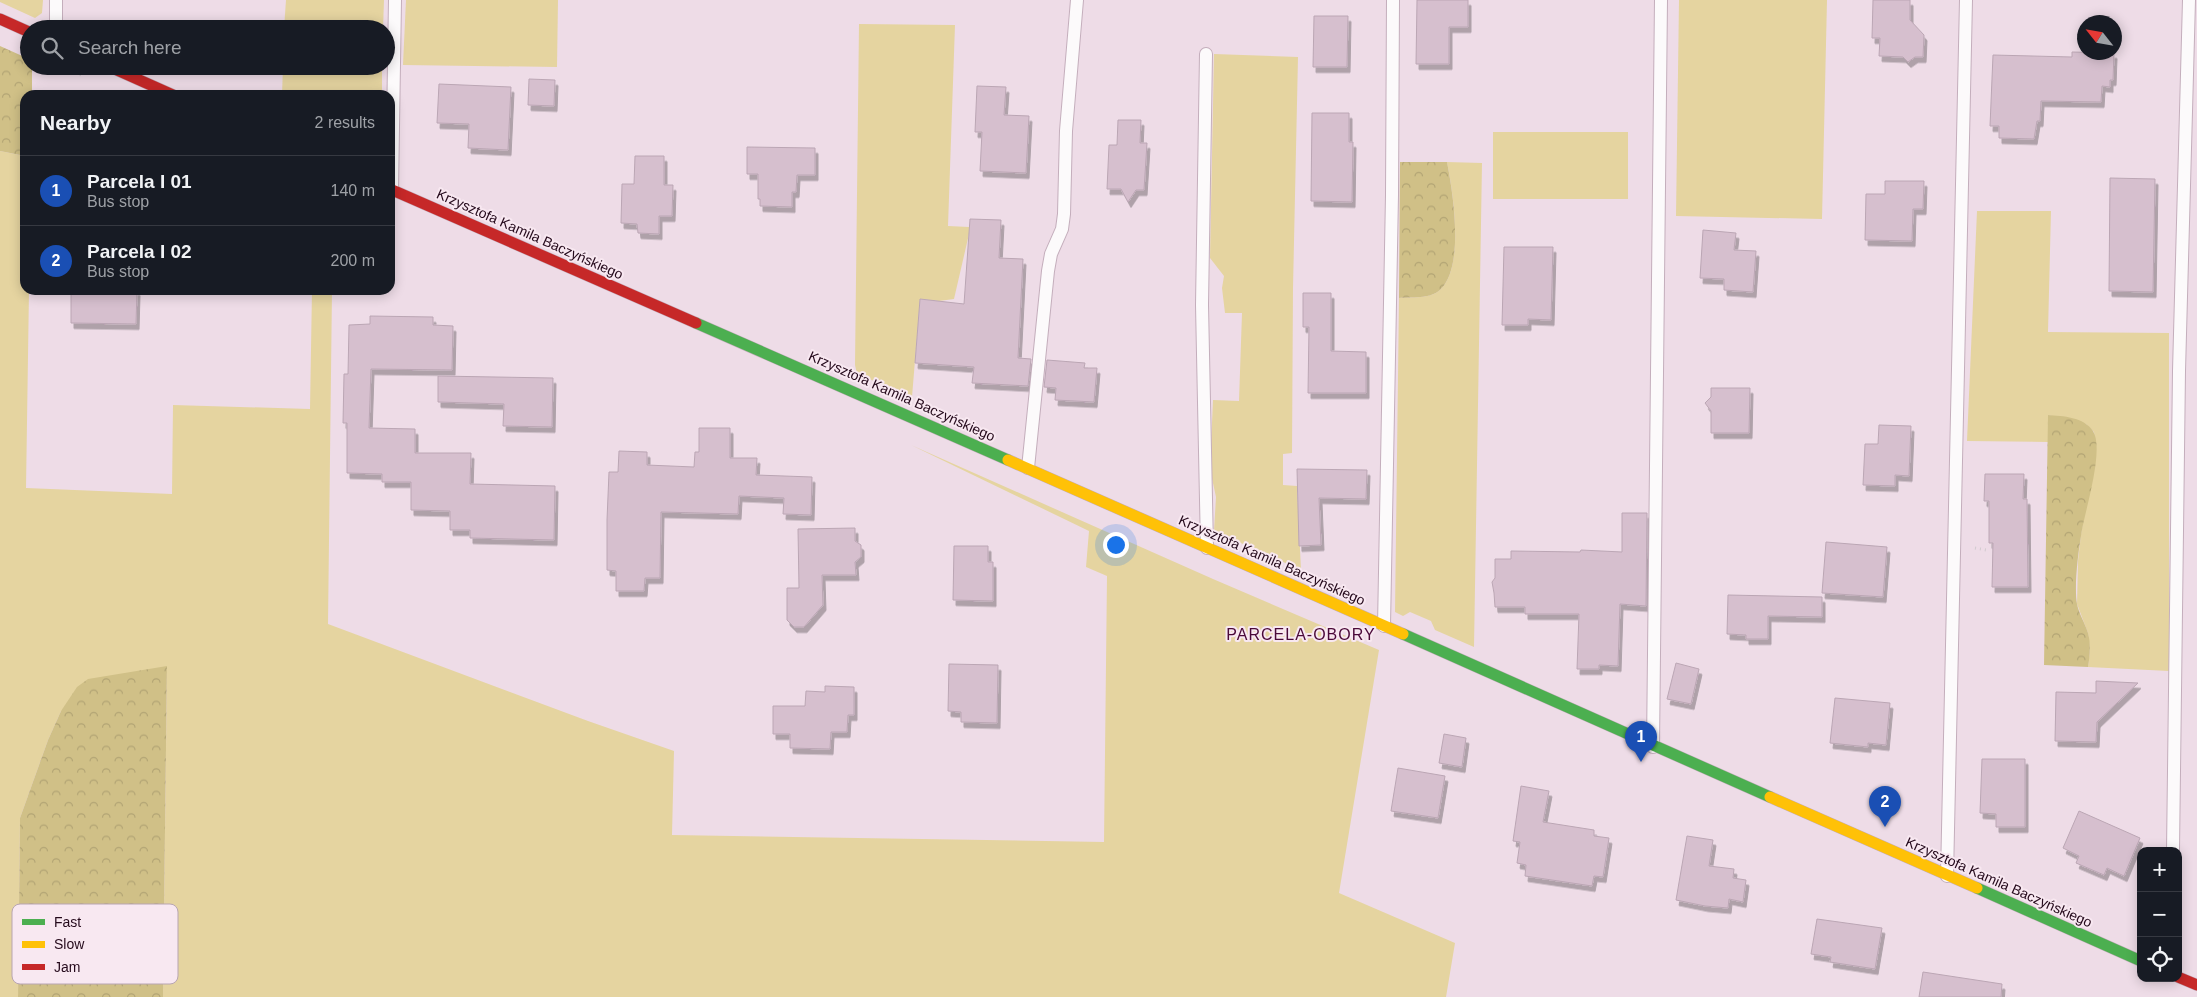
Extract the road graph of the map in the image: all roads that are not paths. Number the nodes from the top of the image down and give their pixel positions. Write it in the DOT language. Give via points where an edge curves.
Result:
graph roads {
  1 [pos="56,0"];
  2 [pos="395,0"];
  3 [pos="1076,0"];
  4 [pos="1393,0"];
  5 [pos="1661,0"];
  6 [pos="1966,0"];
  7 [pos="2189,0"];
  8 [pos="0,19"];
  9 [pos="56,20"];
  10 [pos="395,20"];
  11 [pos="20,28"];
  12 [pos="1206,54"];
  13 [pos="128,75"];
  14 [pos="393,75"];
  15 [pos="162,90"];
  16 [pos="393,90"];
  17 [pos="395,192"];
  18 [pos="1028,468"];
  19 [pos="1207,548"];
  20 [pos="1384,626"];
  21 [pos="1653,747"];
  22 [pos="2173,847"];
  23 [pos="1947,876"];
  24 [pos="2137,959"];
  25 [pos="2182,979"];
  26 [pos="2197,985"];
  1 -- 9 [label="lane"];
  2 -- 10 [label="lane"];
  3 -- 18 [label="lane" via="1066,131 1064,214 1048,271"];
  4 -- 20 [label="lane"];
  5 -- 21 [label="lane"];
  6 -- 23 [label="lane"];
  7 -- 22 [label="lane"];
  8 -- 11 [label="street"];
  12 -- 19 [label="lane" via="1202,305"];
  13 -- 15 [label="street"];
  14 -- 16 [label="lane"];
  17 -- 18 [label="street, Krzysztofa Kamila Baczyńskiego"];
  18 -- 19 [label="street, Krzysztofa Kamila Baczyńskiego"];
  19 -- 20 [label="street, Krzysztofa Kamila Baczyńskiego"];
  20 -- 21 [label="street, Krzysztofa Kamila Baczyńskiego"];
  21 -- 23 [label="street, Krzysztofa Kamila Baczyńskiego"];
  23 -- 24 [label="street, Krzysztofa Kamila Baczyńskiego"];
  25 -- 26 [label="street"];
}
